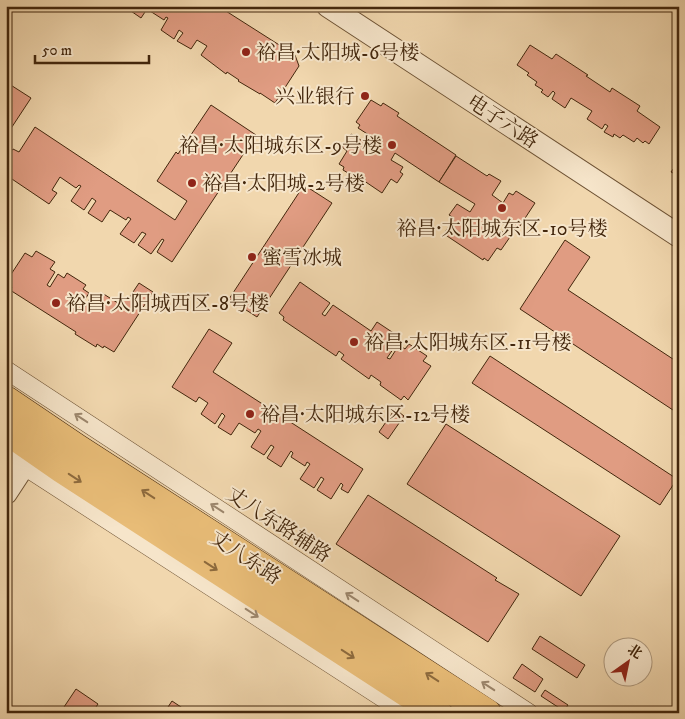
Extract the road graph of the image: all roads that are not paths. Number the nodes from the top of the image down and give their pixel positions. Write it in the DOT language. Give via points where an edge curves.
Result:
graph roads {
  1 [pos="328,6"];
  2 [pos="679,236"];
  3 [pos="6,370"];
  4 [pos="6,400"];
  5 [pos="6,430"];
  6 [pos="28,449"];
  7 [pos="6,493"];
  8 [pos="406,713"];
  9 [pos="438,713"];
  10 [pos="487,713"];
  11 [pos="529,713"];
  1 -- 2 [label="street, 电子六路"];
  11 -- 3 [label="street, 丈八东路辅路, one-way"];
  4 -- 6 [label="main road, 丈八东路"];
  5 -- 6 [label="main road, 丈八东路"];
  6 -- 7 [label="street"];
  6 -- 8 [label="street, one-way"];
  6 -- 9 [label="main road, 丈八东路, one-way"];
  10 -- 6 [label="main road, 丈八东路, one-way" via="85,453"];
}
